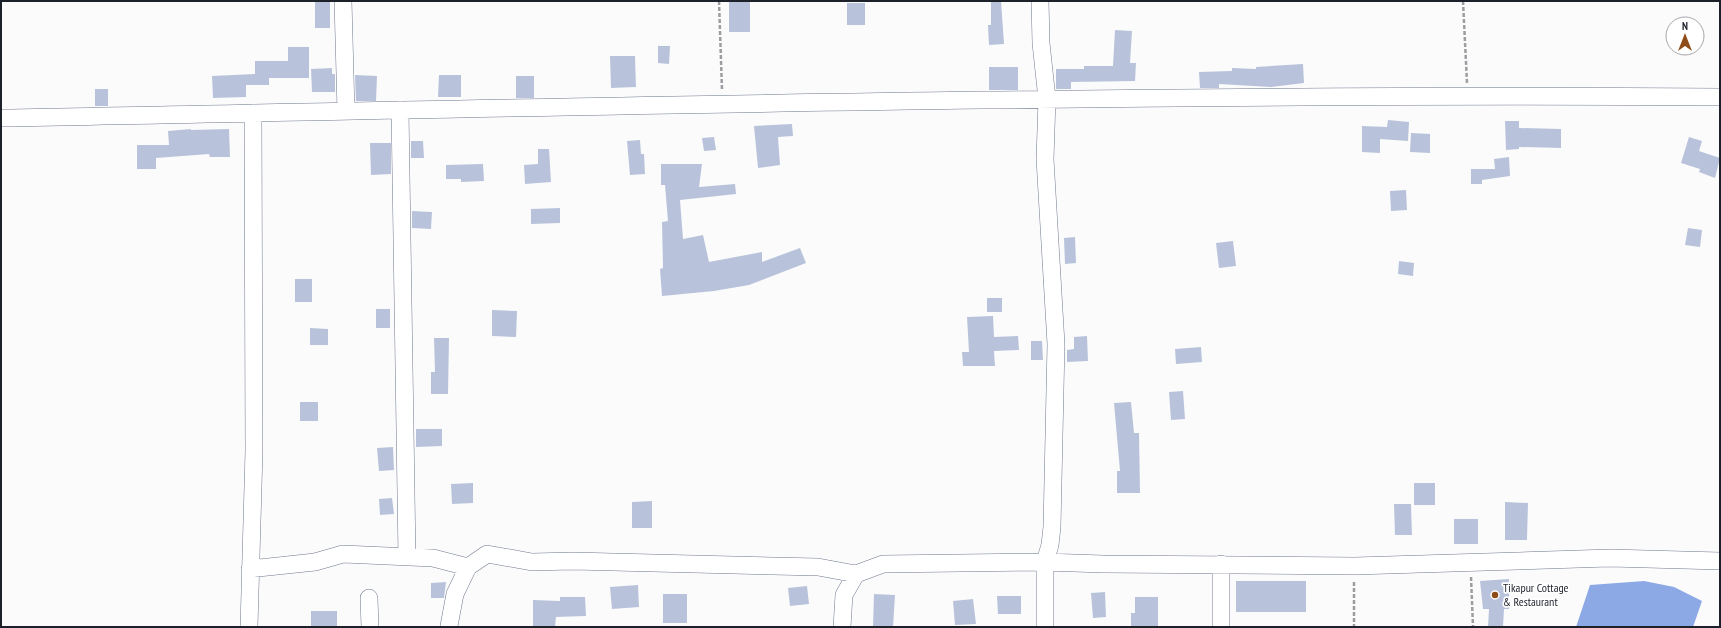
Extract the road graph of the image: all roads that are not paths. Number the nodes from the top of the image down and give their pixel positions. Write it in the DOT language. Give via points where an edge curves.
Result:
graph roads {
  1 [pos="343,1"];
  2 [pos="1040,1"];
  3 [pos="1720,97"];
  4 [pos="1047,99"];
  5 [pos="400,110"];
  6 [pos="346,111"];
  7 [pos="253,113"];
  8 [pos="1,118"];
  9 [pos="407,557"];
  10 [pos="1720,561"];
  11 [pos="1045,562"];
  12 [pos="1221,564"];
  13 [pos="468,567"];
  14 [pos="250,569"];
  15 [pos="856,574"];
  16 [pos="369,598"];
  17 [pos="449,626"];
  18 [pos="248,627"];
  19 [pos="370,627"];
  20 [pos="842,627"];
  21 [pos="1045,627"];
  22 [pos="1221,627"];
  1 -- 6 [label="street"];
  2 -- 4 [label="street"];
  3 -- 4 [label="street" via="1469,95"];
  4 -- 5 [label="street"];
  4 -- 11 [label="street" via="1045,159 1056,344 1052,527"];
  5 -- 6 [label="street"];
  5 -- 9 [label="street"];
  6 -- 7 [label="street"];
  7 -- 8 [label="street"];
  7 -- 14 [label="street" via="254,451"];
  9 -- 13 [label="street" via="433,558"];
  9 -- 14 [label="street" via="343,554 315,562"];
  10 -- 12 [label="street" via="1610,558 1355,566"];
  11 -- 12 [label="street"];
  11 -- 15 [label="street" via="883,564"];
  11 -- 21 [label="street"];
  12 -- 22 [label="street"];
  13 -- 15 [label="street" via="486,554 532,562 818,567"];
  13 -- 17 [label="street" via="455,594"];
  14 -- 18 [label="street"];
  15 -- 20 [label="street" via="844,595"];
  16 -- 19 [label="street"];
}
